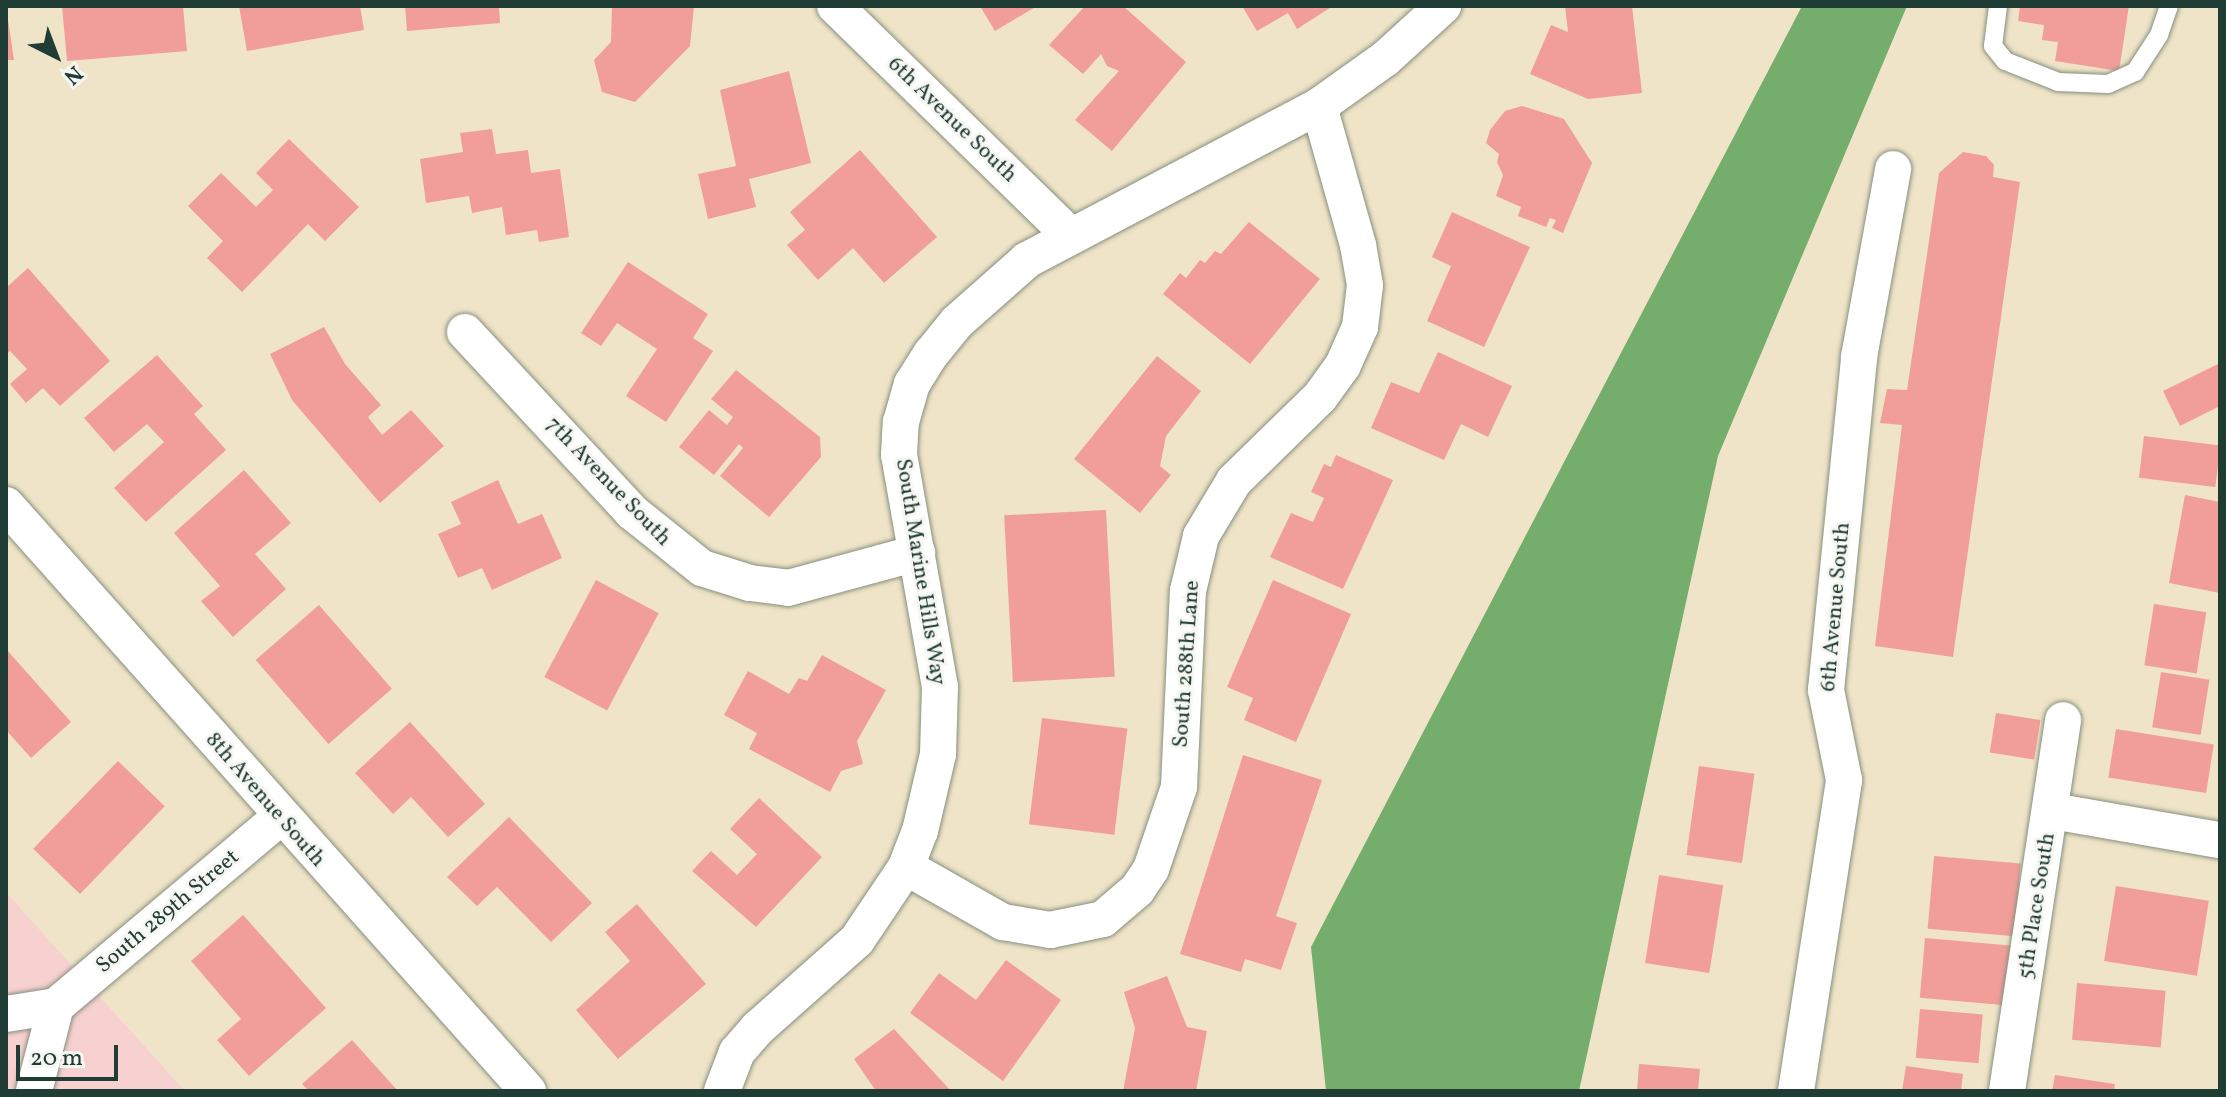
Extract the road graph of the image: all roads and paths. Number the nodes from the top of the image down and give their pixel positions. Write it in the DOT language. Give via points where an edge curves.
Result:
graph roads {
  1 [pos="835,6"];
  2 [pos="1443,6"];
  3 [pos="1998,6"];
  4 [pos="2169,6"];
  5 [pos="1319,106"];
  6 [pos="1893,169"];
  7 [pos="1069,234"];
  8 [pos="465,332"];
  9 [pos="6,505"];
  10 [pos="917,553"];
  11 [pos="2063,720"];
  12 [pos="2053,811"];
  13 [pos="279,818"];
  14 [pos="2220,840"];
  15 [pos="906,867"];
  16 [pos="56,1006"];
  17 [pos="6,1014"];
  18 [pos="34,1091"];
  19 [pos="528,1091"];
  20 [pos="722,1091"];
  21 [pos="1796,1091"];
  22 [pos="2007,1091"];
  1 -- 7 [label="street, 6th Avenue South"];
  2 -- 5 [label="street" via="1385,59"];
  3 -- 4 [label="lane" via="1993,46 2005,61 2058,82 2108,84 2135,72 2159,35"];
  5 -- 7 [label="street, South Marine Hills Way"];
  5 -- 15 [label="street, South 288th Lane" via="1363,272 1360,327 1343,365 1320,397 1234,481 1201,536 1188,591 1179,787 1151,869 1137,890 1103,919 1050,930 1003,922"];
  6 -- 21 [label="street, 6th Avenue South" via="1859,357 1827,676 1844,780"];
  7 -- 10 [label="street, South Marine Hills Way" via="988,292 957,322 912,384 899,455"];
  8 -- 10 [label="street, 7th Avenue South" via="632,512 702,568 740,581 788,588"];
  9 -- 13 [label="street, 8th Avenue South"];
  10 -- 15 [label="street, South Marine Hills Way" via="937,650 941,723 932,783"];
  11 -- 12 [label="street, 5th Place South"];
  12 -- 14 [label="street"];
  12 -- 22 [label="street, 5th Place South"];
  13 -- 16 [label="street, South 289th Street"];
  13 -- 19 [label="street, 8th Avenue South"];
  15 -- 20 [label="street, South Marine Hills Way" via="857,940 737,1052"];
  16 -- 17 [label="street"];
  16 -- 18 [label="street"];
}
